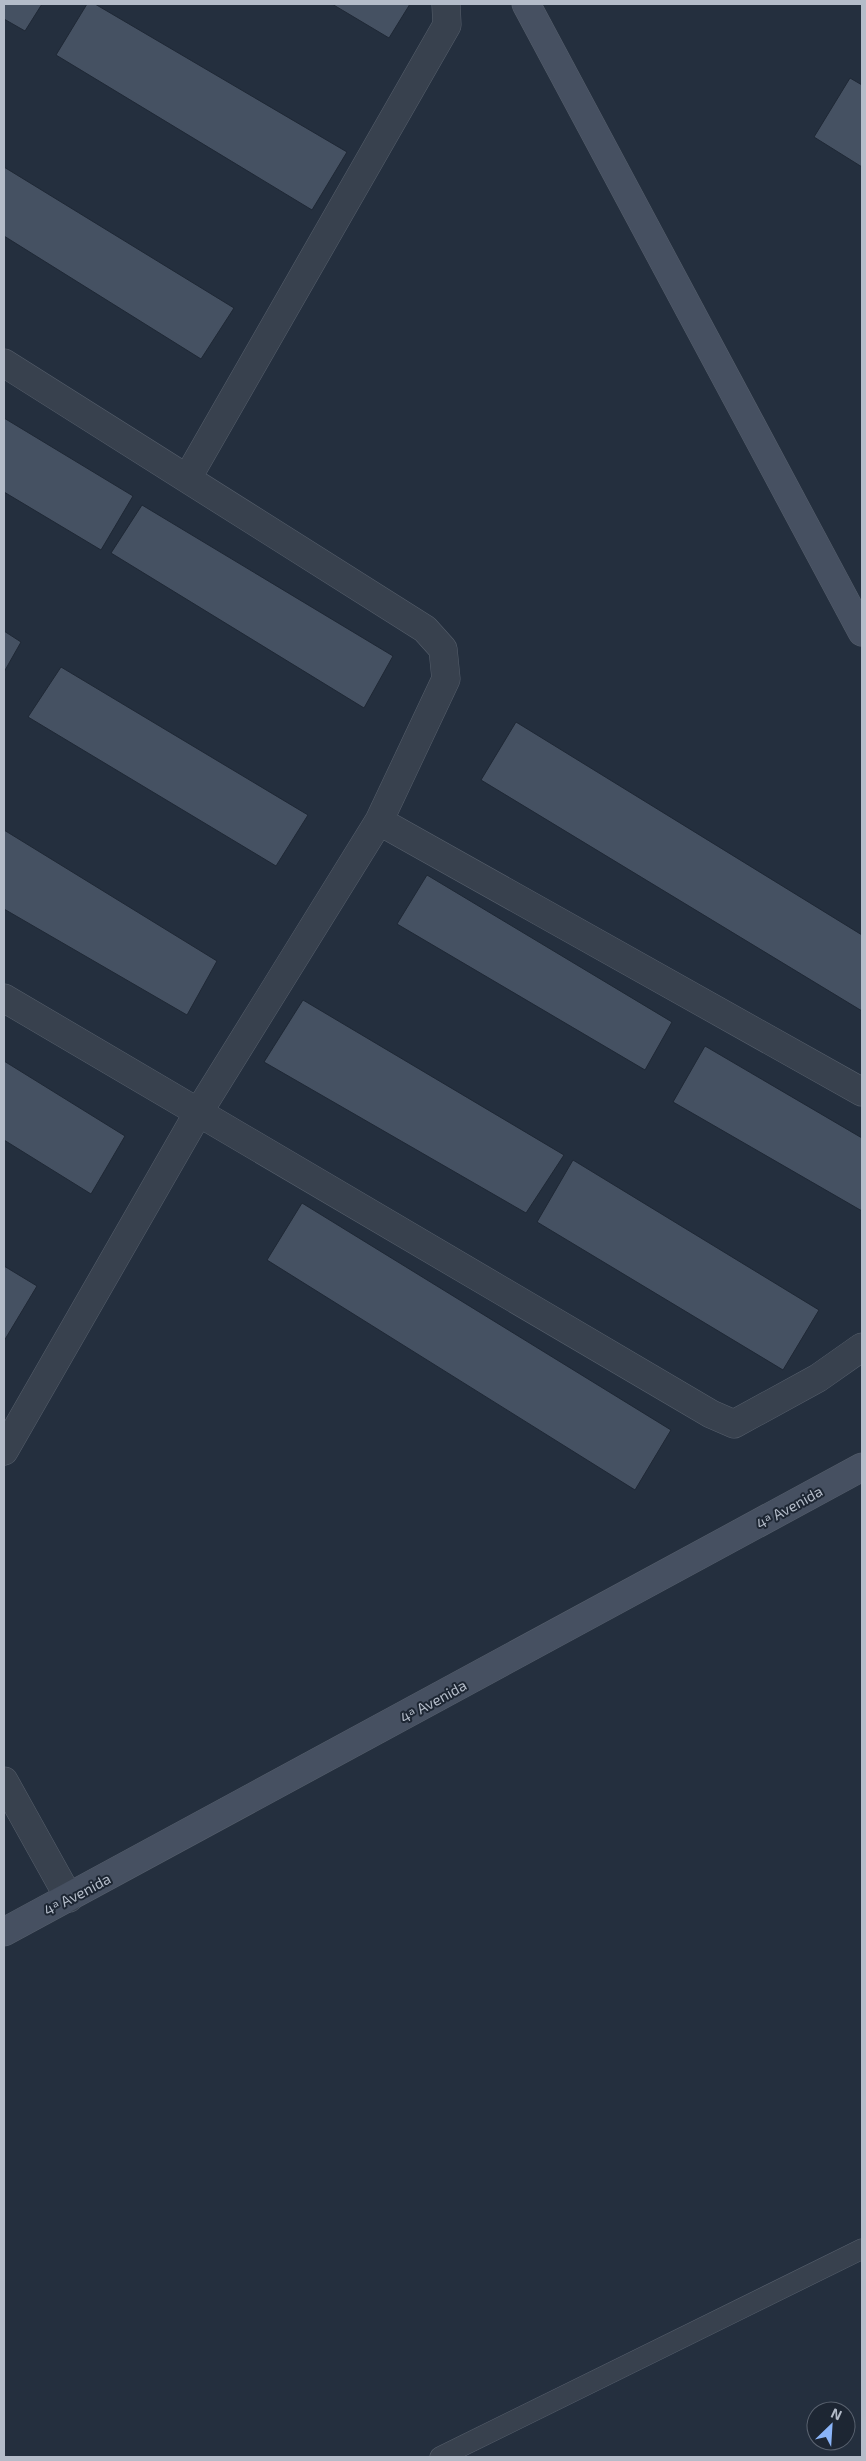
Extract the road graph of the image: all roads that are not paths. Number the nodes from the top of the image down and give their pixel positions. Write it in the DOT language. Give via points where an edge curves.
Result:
graph roads {
  1 [pos="446,4"];
  2 [pos="526,4"];
  3 [pos="4,363"];
  4 [pos="188,477"];
  5 [pos="862,632"];
  6 [pos="378,820"];
  7 [pos="4,998"];
  8 [pos="862,1092"];
  9 [pos="198,1113"];
  10 [pos="862,1347"];
  11 [pos="4,1451"];
  12 [pos="862,1468"];
  13 [pos="4,1781"];
  14 [pos="10,1811"];
  15 [pos="69,1898"];
  16 [pos="4,1932"];
  17 [pos="862,2250"];
  18 [pos="440,2457"];
  1 -- 4 [label="street" via="447,25"];
  2 -- 5 [label="street"];
  3 -- 4 [label="street"];
  4 -- 6 [label="street" via="425,629 444,649 446,679"];
  6 -- 8 [label="street"];
  6 -- 9 [label="street"];
  7 -- 9 [label="street"];
  9 -- 10 [label="street" via="710,1414 734,1424 818,1378"];
  9 -- 11 [label="street"];
  12 -- 15 [label="street, 4ª Avenida"];
  13 -- 14 [label="street"];
  14 -- 15 [label="street"];
  15 -- 16 [label="street, 4ª Avenida"];
  17 -- 18 [label="lane"];
}
